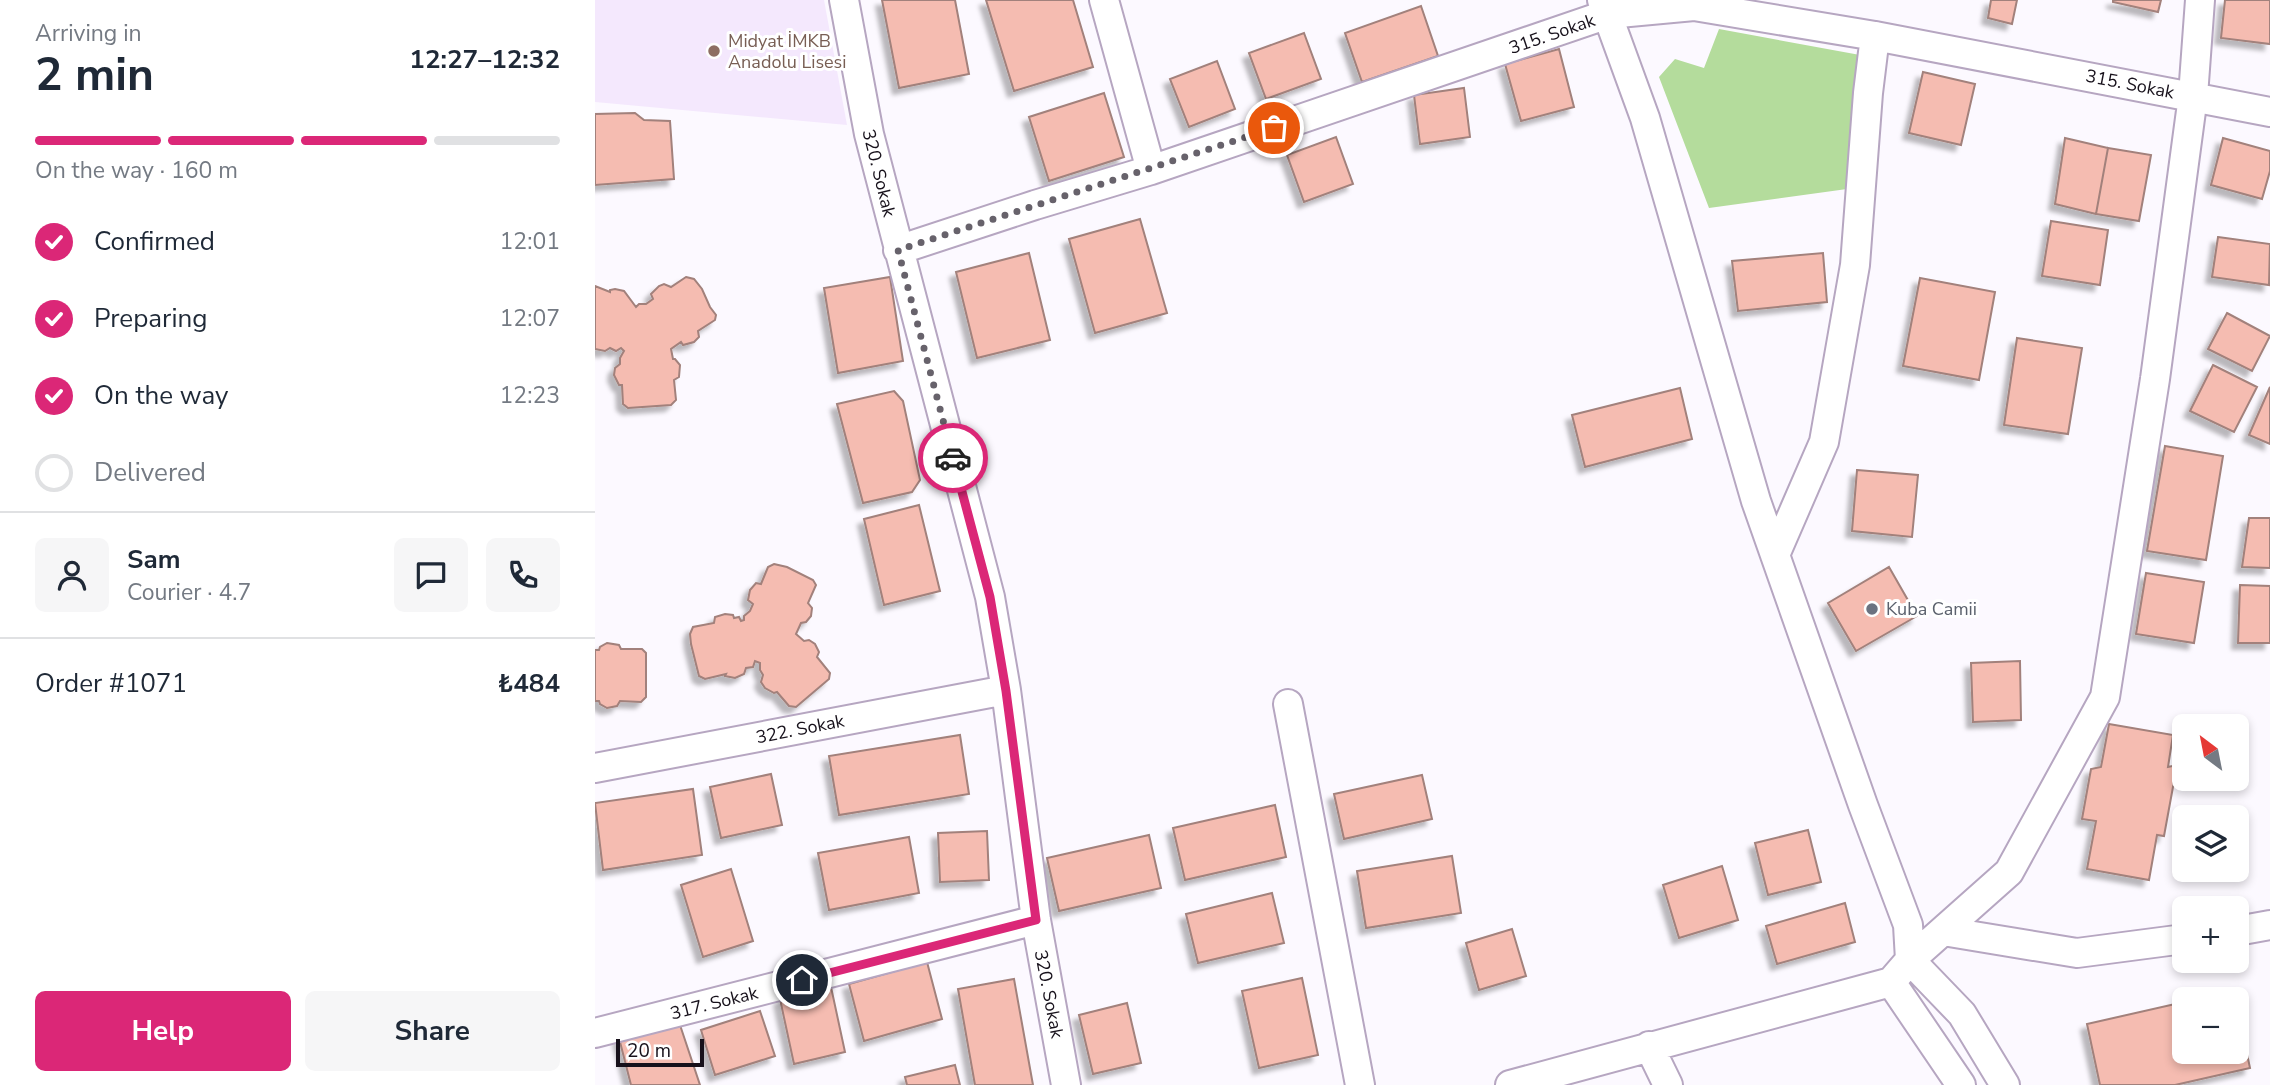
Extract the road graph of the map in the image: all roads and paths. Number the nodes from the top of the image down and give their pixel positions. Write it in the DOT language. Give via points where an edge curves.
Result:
graph roads {
  1 [pos="843,0"];
  2 [pos="1104,0"];
  3 [pos="2200,0"];
  4 [pos="1605,7"];
  5 [pos="1875,36"];
  6 [pos="2193,96"];
  7 [pos="2270,112"];
  8 [pos="1151,170"];
  9 [pos="898,250"];
  10 [pos="1775,555"];
  11 [pos="1006,691"];
  12 [pos="1288,704"];
  13 [pos="595,768"];
  14 [pos="1036,920"];
  15 [pos="2270,925"];
  16 [pos="2249,929"];
  17 [pos="1943,931"];
  18 [pos="2172,941"];
  19 [pos="1910,960"];
  20 [pos="1891,982"];
  21 [pos="595,1033"];
  22 [pos="1649,1046"];
  23 [pos="1066,1085"];
  24 [pos="1360,1085"];
  25 [pos="1510,1085"];
  26 [pos="1668,1085"];
  27 [pos="1961,1085"];
  28 [pos="2005,1085"];
  1 -- 9 [label="street, 320. Sokak"];
  2 -- 8 [label="street"];
  3 -- 6 [label="street"];
  4 -- 5 [label="street, 315. Sokak" via="1694,6"];
  4 -- 8 [label="street, 315. Sokak"];
  4 -- 10 [label="street" via="1645,118"];
  5 -- 6 [label="street, 315. Sokak"];
  5 -- 10 [label="street" via="1855,265 1824,442"];
  6 -- 7 [label="street, 315. Sokak"];
  6 -- 17 [label="street" via="2105,696 2009,872"];
  8 -- 9 [label="street, 315. Sokak"];
  9 -- 11 [label="street, 320. Sokak" via="990,597"];
  10 -- 19 [label="street" via="1908,925"];
  11 -- 13 [label="street, 322. Sokak"];
  11 -- 14 [label="street, 320. Sokak"];
  12 -- 24 [label="street"];
  14 -- 21 [label="street, 317. Sokak"];
  14 -- 23 [label="street, 320. Sokak"];
  15 -- 16 [label="street"];
  17 -- 18 [label="street" via="2077,953"];
  17 -- 19 [label="street"];
  19 -- 20 [label="street"];
  19 -- 28 [label="street" via="1962,1014"];
  20 -- 22 [label="street"];
  20 -- 27 [label="street"];
  22 -- 25 [label="street"];
  22 -- 26 [label="street"];
}
